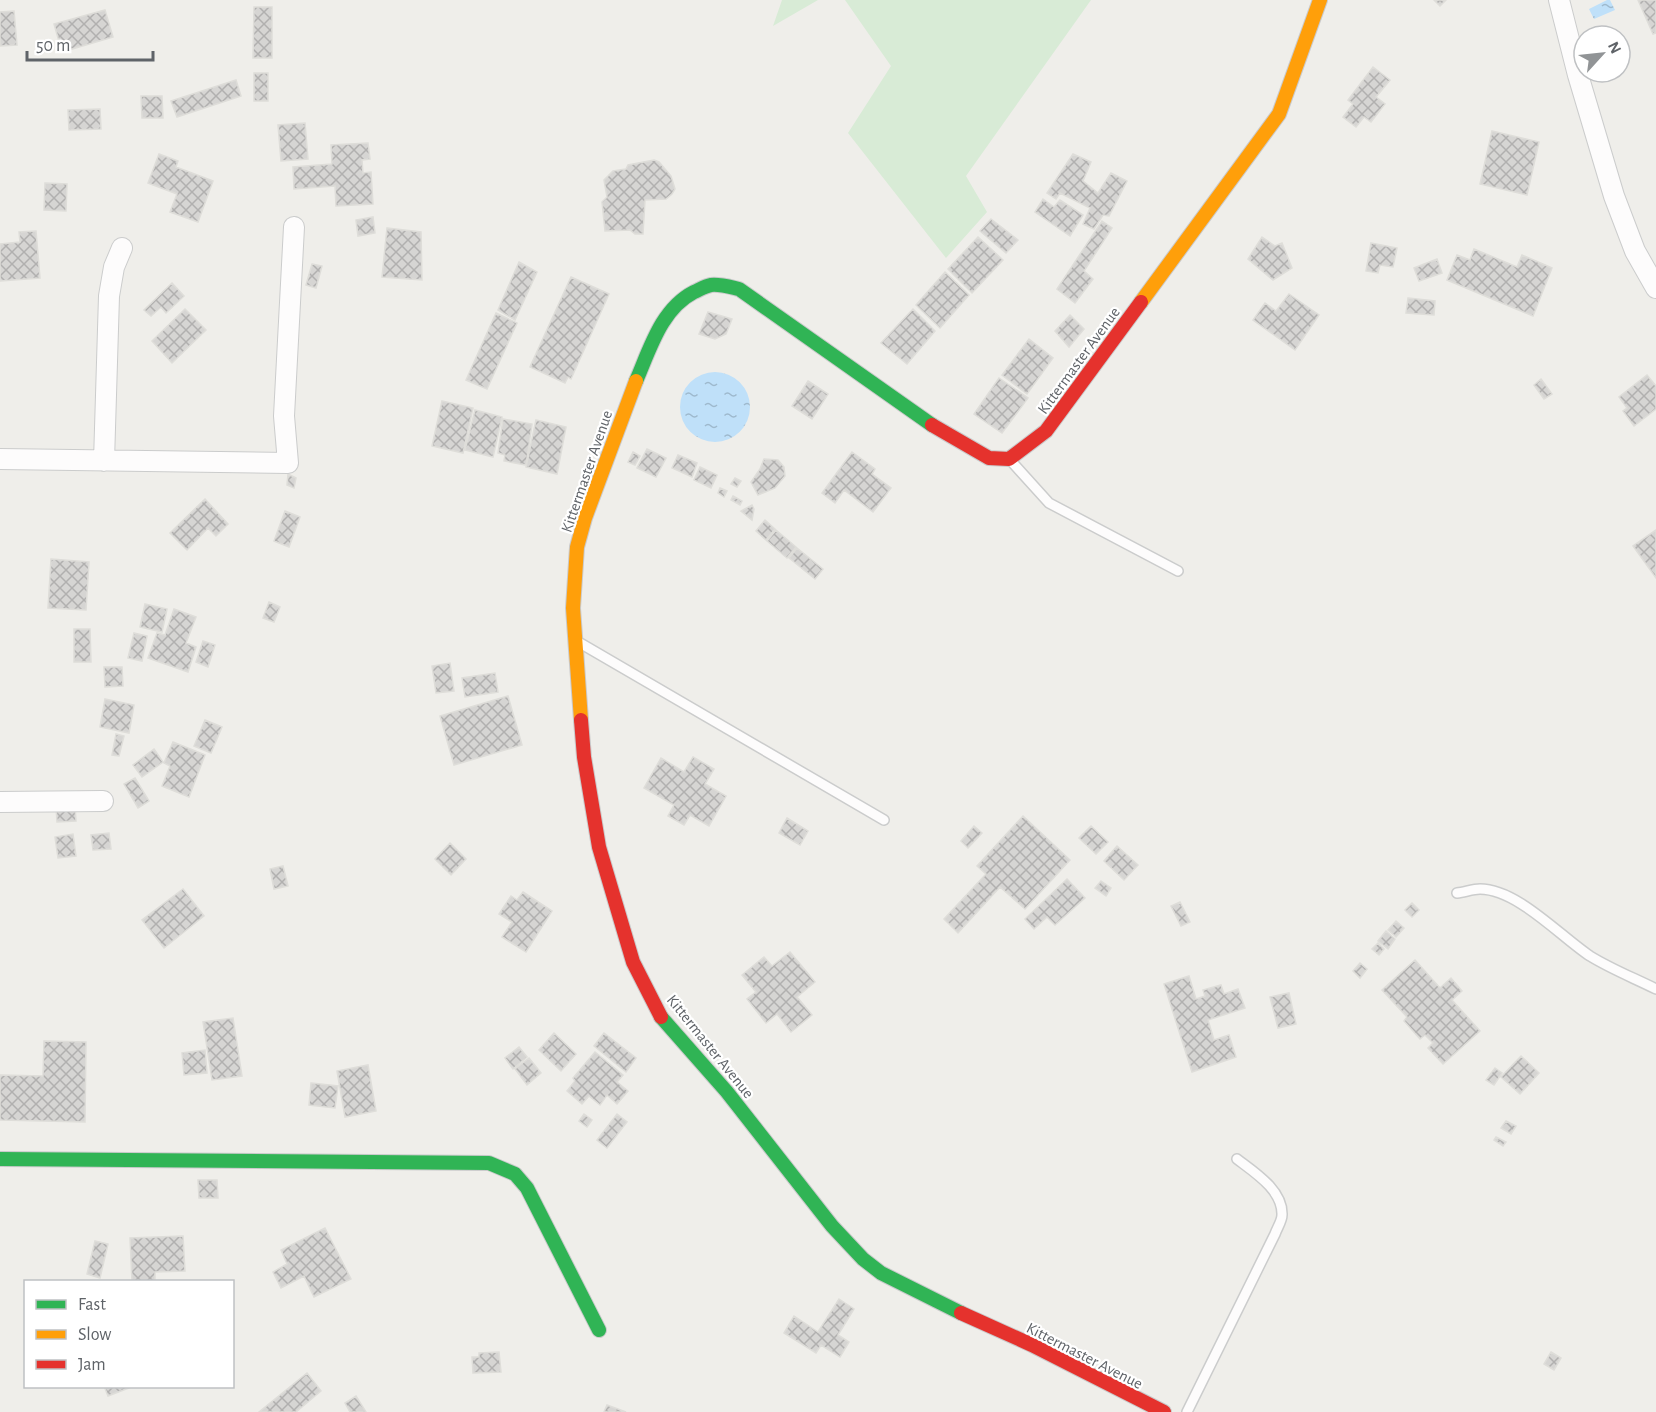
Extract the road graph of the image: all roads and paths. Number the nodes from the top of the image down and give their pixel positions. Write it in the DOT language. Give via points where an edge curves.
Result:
graph roads {
  1 [pos="1320,0"];
  2 [pos="1559,0"];
  3 [pos="294,227"];
  4 [pos="122,248"];
  5 [pos="1656,288"];
  6 [pos="0,459"];
  7 [pos="1009,459"];
  8 [pos="104,461"];
  9 [pos="1178,571"];
  10 [pos="576,640"];
  11 [pos="103,801"];
  12 [pos="0,802"];
  13 [pos="884,820"];
  14 [pos="1457,893"];
  15 [pos="1656,989"];
  16 [pos="0,1159"];
  17 [pos="1237,1159"];
  18 [pos="599,1330"];
  19 [pos="1164,1412"];
  20 [pos="1187,1412"];
  1 -- 7 [label="street, Kittermaster Avenue" via="1279,114 1046,431"];
  2 -- 5 [label="street" via="1614,196 1635,251"];
  3 -- 8 [label="street" via="284,416 288,463"];
  4 -- 8 [label="street" via="109,296"];
  6 -- 8 [label="street"];
  7 -- 9 [label="lane" via="1049,503"];
  7 -- 10 [label="street, Kittermaster Avenue" via="974,452 939,430 740,289 709,285 673,308 661,324 636,381 577,547 573,608"];
  10 -- 13 [label="lane"];
  10 -- 19 [label="street, Kittermaster Avenue" via="584,757 599,847 633,962 660,1015 863,1259 910,1288"];
  11 -- 12 [label="street"];
  14 -- 15 [label="lane" via="1480,889 1521,903 1588,954"];
  16 -- 18 [label="street" via="489,1163 515,1174 527,1188"];
  17 -- 20 [label="lane" via="1269,1185 1282,1215"];
}
